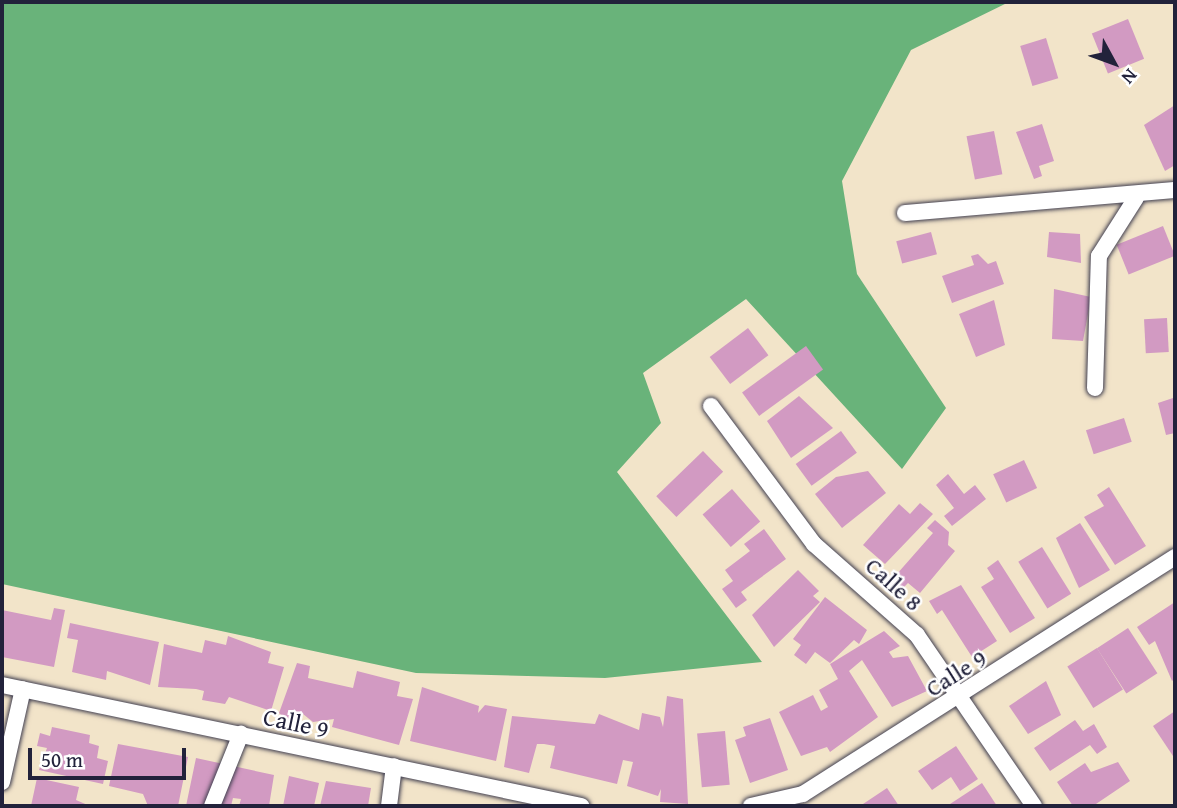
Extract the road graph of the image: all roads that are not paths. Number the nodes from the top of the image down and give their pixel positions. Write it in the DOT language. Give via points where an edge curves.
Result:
graph roads {
  1 [pos="1175,190"];
  2 [pos="1136,198"];
  3 [pos="905,213"];
  4 [pos="1095,388"];
  5 [pos="712,406"];
  6 [pos="1175,557"];
  7 [pos="2,685"];
  8 [pos="23,689"];
  9 [pos="961,698"];
  10 [pos="241,734"];
  11 [pos="394,766"];
  12 [pos="2,782"];
  13 [pos="806,800"];
  14 [pos="212,806"];
  15 [pos="389,806"];
  16 [pos="581,806"];
  17 [pos="751,806"];
  18 [pos="1034,806"];
  1 -- 2 [label="street"];
  2 -- 3 [label="street"];
  2 -- 4 [label="street" via="1099,256"];
  5 -- 9 [label="street, Calle 8" via="814,544 917,635"];
  6 -- 9 [label="street, Calle 9"];
  7 -- 8 [label="street, Calle 9"];
  8 -- 10 [label="street, Calle 9"];
  8 -- 12 [label="street"];
  9 -- 13 [label="street, Calle 9"];
  9 -- 18 [label="street, Calle 8"];
  10 -- 11 [label="street, Calle 9"];
  10 -- 14 [label="street"];
  11 -- 15 [label="street"];
  11 -- 16 [label="street, Calle 9"];
  13 -- 17 [label="street, Calle 9"];
}
